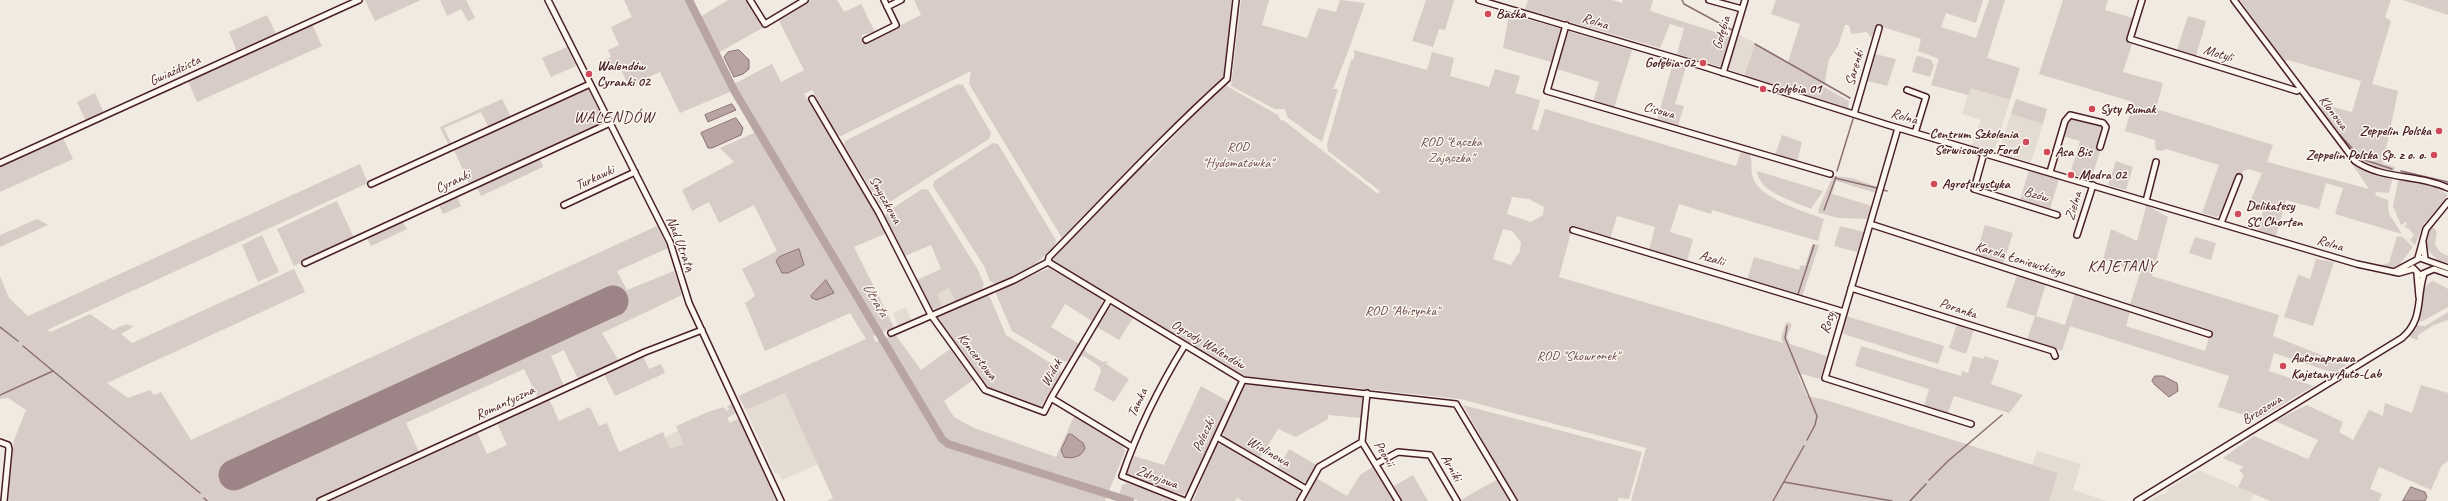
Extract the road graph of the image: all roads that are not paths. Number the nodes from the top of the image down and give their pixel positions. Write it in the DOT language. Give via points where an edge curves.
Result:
graph roads {
  1 [pos="359,0"];
  2 [pos="548,0"];
  3 [pos="750,0"];
  4 [pos="805,0"];
  5 [pos="884,0"];
  6 [pos="901,0"];
  7 [pos="1236,0"];
  8 [pos="1479,0"];
  9 [pos="1709,0"];
  10 [pos="1745,0"];
  11 [pos="2142,0"];
  12 [pos="2234,0"];
  13 [pos="796,2"];
  14 [pos="887,7"];
  15 [pos="1742,9"];
  16 [pos="1566,25"];
  17 [pos="1879,28"];
  18 [pos="866,40"];
  19 [pos="1722,73"];
  20 [pos="590,84"];
  21 [pos="2300,89"];
  22 [pos="1907,90"];
  23 [pos="812,99"];
  24 [pos="1854,114"];
  25 [pos="610,123"];
  26 [pos="1898,128"];
  27 [pos="1915,133"];
  28 [pos="2100,147"];
  29 [pos="1984,153"];
  30 [pos="2156,162"];
  31 [pos="0,163"];
  32 [pos="635,172"];
  33 [pos="2050,172"];
  34 [pos="1830,174"];
  35 [pos="2239,177"];
  36 [pos="371,184"];
  37 [pos="2093,185"];
  38 [pos="2448,188"];
  39 [pos="2146,201"];
  40 [pos="2448,202"];
  41 [pos="564,205"];
  42 [pos="2057,215"];
  43 [pos="2221,223"];
  44 [pos="1870,224"];
  45 [pos="1573,230"];
  46 [pos="2077,235"];
  47 [pos="2423,242"];
  48 [pos="2418,258"];
  49 [pos="2427,261"];
  50 [pos="1048,262"];
  51 [pos="305,263"];
  52 [pos="2413,263"];
  53 [pos="2448,268"];
  54 [pos="2413,269"];
  55 [pos="2394,272"];
  56 [pos="2426,272"];
  57 [pos="2417,274"];
  58 [pos="2448,274"];
  59 [pos="1852,288"];
  60 [pos="2420,297"];
  61 [pos="1109,300"];
  62 [pos="1844,312"];
  63 [pos="931,315"];
  64 [pos="702,330"];
  65 [pos="891,333"];
  66 [pos="2209,334"];
  67 [pos="1185,345"];
  68 [pos="2055,356"];
  69 [pos="1243,380"];
  70 [pos="1367,393"];
  71 [pos="1051,398"];
  72 [pos="1971,424"];
  73 [pos="1217,437"];
  74 [pos="0,442"];
  75 [pos="1362,442"];
  76 [pos="1132,447"];
  77 [pos="1376,464"];
  78 [pos="1122,476"];
  79 [pos="1306,488"];
  80 [pos="4,501"];
  81 [pos="320,501"];
  82 [pos="781,501"];
  83 [pos="1186,501"];
  84 [pos="1300,501"];
  85 [pos="1398,501"];
  86 [pos="1457,501"];
  87 [pos="1514,501"];
  88 [pos="2137,501"];
  1 -- 31 [label="street, Gwiaździsta"];
  2 -- 20 [label="street, Nad Utratą"];
  3 -- 13 [label="street" via="765,24"];
  4 -- 13 [label="street"];
  5 -- 14 [label="street"];
  6 -- 14 [label="street"];
  7 -- 50 [label="street" via="1227,79 1204,98 1150,153 1049,257"];
  8 -- 16 [label="street, Rolna"];
  9 -- 15 [label="street"];
  10 -- 15 [label="street, Gołębia"];
  11 -- 21 [label="street, Motyli" via="2130,39 2297,91"];
  12 -- 21 [label="street, Klonowa"];
  14 -- 18 [label="street" via="896,24"];
  15 -- 19 [label="street, Gołębia"];
  16 -- 19 [label="street, Rolna"];
  16 -- 34 [label="street, Cisowa" via="1547,91"];
  17 -- 24 [label="street, Sarenki"];
  19 -- 24 [label="street, Rolna"];
  20 -- 25 [label="street, Nad Utratą"];
  20 -- 36 [label="street"];
  21 -- 38 [label="street, Klonowa" via="2349,154 2361,165"];
  22 -- 27 [label="street" via="1926,97"];
  23 -- 63 [label="street, Smyczkowa" via="880,213"];
  24 -- 26 [label="street, Rolna"];
  25 -- 32 [label="street, Nad Utratą"];
  25 -- 51 [label="street, Cyranki"];
  26 -- 27 [label="street, Rolna"];
  26 -- 44 [label="street, Rosy"];
  27 -- 29 [label="street, Rolna"];
  28 -- 33 [label="street" via="2106,128 2104,123 2070,115 2065,121"];
  29 -- 33 [label="street, Rolna"];
  29 -- 42 [label="street, Bzów" via="1974,189"];
  30 -- 39 [label="street"];
  32 -- 41 [label="street, Turkawki"];
  32 -- 64 [label="street, Nad Utratą" via="670,242 689,303"];
  33 -- 37 [label="street, Rolna"];
  35 -- 43 [label="street"];
  37 -- 39 [label="street, Rolna"];
  37 -- 46 [label="street, Zielna"];
  39 -- 43 [label="street, Rolna"];
  40 -- 47 [label="street" via="2428,225"];
  43 -- 55 [label="street, Rolna" via="2357,264"];
  44 -- 59 [label="street, Rosy"];
  44 -- 66 [label="street, Karola Łoniewskiego"];
  45 -- 62 [label="street, Azalii"];
  47 -- 48 [label="street"];
  47 -- 49 [label="street"];
  48 -- 49 [label="street"];
  48 -- 52 [label="street"];
  49 -- 53 [label="street"];
  49 -- 56 [label="street"];
  50 -- 61 [label="street, Ogrody Walendów"];
  50 -- 63 [label="street" via="1014,280"];
  52 -- 54 [label="street"];
  52 -- 55 [label="street"];
  54 -- 55 [label="street, Rolna"];
  54 -- 57 [label="street"];
  56 -- 57 [label="street"];
  56 -- 58 [label="street" via="2439,270"];
  56 -- 60 [label="street, Brzozowa"];
  57 -- 60 [label="street, Brzozowa"];
  59 -- 62 [label="street, Rosy"];
  59 -- 68 [label="street, Poranka" via="2053,351"];
  60 -- 88 [label="street, Brzozowa" via="2414,322 2398,340"];
  61 -- 67 [label="street, Ogrody Walendów"];
  61 -- 71 [label="street, Widok"];
  62 -- 72 [label="street, Rosy" via="1825,378"];
  63 -- 65 [label="street"];
  63 -- 71 [label="street, Koncertowa" via="985,390 1044,412"];
  64 -- 81 [label="street, Romantyczna" via="645,352"];
  64 -- 82 [label="street, Nad Utratą"];
  67 -- 69 [label="street, Ogrody Walendów"];
  67 -- 76 [label="street, Tamka" via="1155,394"];
  69 -- 70 [label="street, Ogrody Walendów"];
  69 -- 73 [label="street, Poleczki"];
  70 -- 75 [label="street, Peonii"];
  70 -- 87 [label="street, Ogrody Walendów" via="1456,404"];
  71 -- 76 [label="street, Widok"];
  73 -- 79 [label="street, Wiolinowa"];
  73 -- 83 [label="street, Poleczki"];
  74 -- 80 [label="street" via="8,444 9,449"];
  75 -- 77 [label="street, Peonii"];
  75 -- 79 [label="street" via="1319,467"];
  76 -- 78 [label="street, Tamka"];
  77 -- 85 [label="street, Peonii"];
  77 -- 86 [label="street, Arniki" via="1398,452 1430,455"];
  78 -- 83 [label="street, Zdrojowa"];
  79 -- 84 [label="street"];
}
